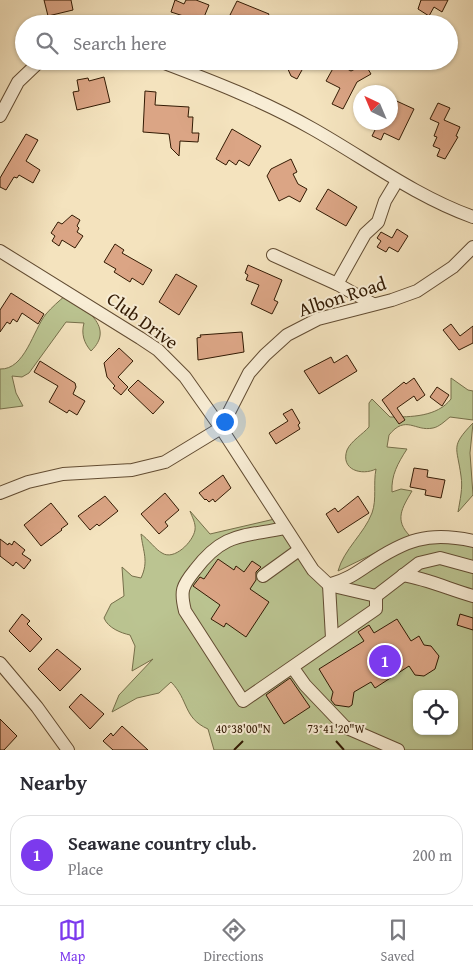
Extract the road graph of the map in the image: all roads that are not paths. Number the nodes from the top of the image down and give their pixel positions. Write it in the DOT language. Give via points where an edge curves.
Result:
graph roads {
  1 [pos="31,70"];
  2 [pos="182,70"];
  3 [pos="5,90"];
  4 [pos="0,116"];
  5 [pos="397,181"];
  6 [pos="473,217"];
  7 [pos="473,246"];
  8 [pos="0,251"];
  9 [pos="273,255"];
  10 [pos="337,284"];
  11 [pos="373,304"];
  12 [pos="221,428"];
  13 [pos="0,493"];
  14 [pos="285,528"];
  15 [pos="473,541"];
  16 [pos="299,550"];
  17 [pos="473,567"];
  18 [pos="403,575"];
  19 [pos="263,576"];
  20 [pos="329,585"];
  21 [pos="376,596"];
  22 [pos="473,596"];
  23 [pos="332,638"];
  24 [pos="0,663"];
  25 [pos="293,668"];
  26 [pos="68,750"];
  27 [pos="398,750"];
  1 -- 3 [label="street"];
  2 -- 5 [label="street" via="250,96"];
  3 -- 4 [label="street"];
  5 -- 6 [label="street"];
  5 -- 10 [label="street" via="384,201 378,222 365,234"];
  7 -- 11 [label="street, Albon Road" via="452,268 417,291"];
  8 -- 12 [label="street, Club Drive" via="158,350 185,377"];
  9 -- 10 [label="street"];
  10 -- 11 [label="street"];
  11 -- 12 [label="street, Albon Road" via="318,320 287,336 249,374"];
  12 -- 13 [label="street" via="165,462 147,468 64,474 28,482"];
  12 -- 14 [label="street, Club Drive"];
  14 -- 16 [label="street, Club Drive"];
  14 -- 25 [label="street" via="244,534 222,542 207,555 180,594 185,611 243,702"];
  15 -- 20 [label="street" via="452,537 420,538 400,545 344,581"];
  16 -- 19 [label="street"];
  16 -- 20 [label="street, Club Drive"];
  17 -- 18 [label="street" via="440,558 419,563"];
  18 -- 21 [label="street"];
  18 -- 22 [label="street" via="425,578"];
  20 -- 21 [label="street"];
  20 -- 23 [label="street"];
  21 -- 23 [label="street" via="376,609"];
  23 -- 25 [label="street"];
  24 -- 26 [label="street"];
  25 -- 27 [label="street" via="345,727"];
}
